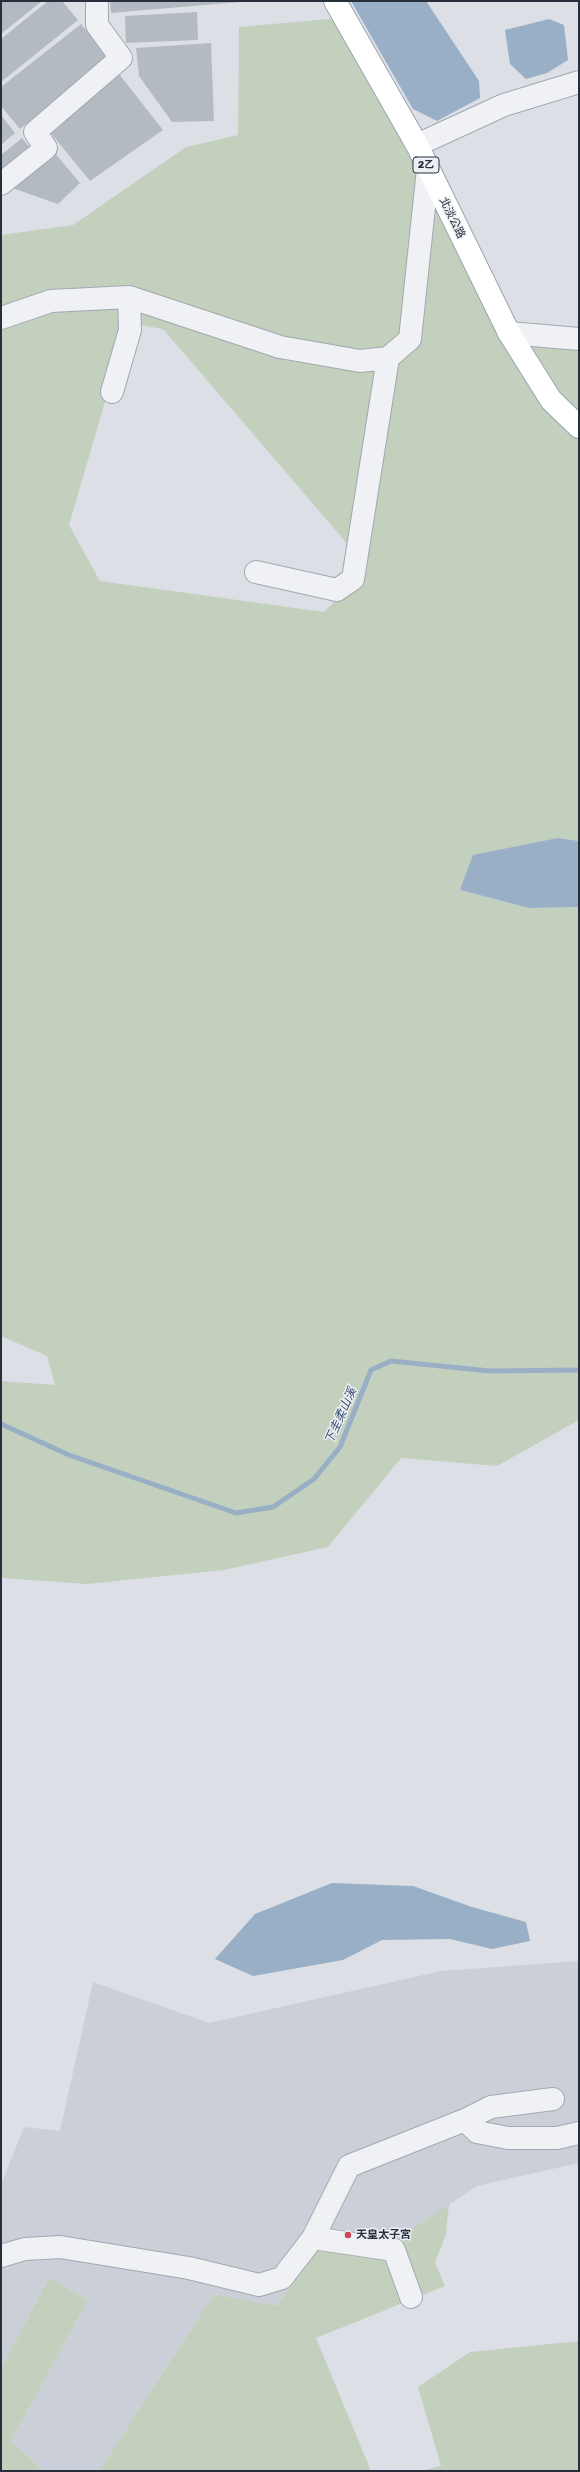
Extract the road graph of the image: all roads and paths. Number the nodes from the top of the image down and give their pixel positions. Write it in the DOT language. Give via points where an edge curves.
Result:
graph roads {
  1 [pos="97,1"];
  2 [pos="335,1"];
  3 [pos="579,82"];
  4 [pos="417,145"];
  5 [pos="428,169"];
  6 [pos="1,184"];
  7 [pos="129,297"];
  8 [pos="1,318"];
  9 [pos="509,333"];
  10 [pos="579,339"];
  11 [pos="388,358"];
  12 [pos="112,392"];
  13 [pos="579,427"];
  14 [pos="256,572"];
  15 [pos="553,2099"];
  16 [pos="464,2120"];
  17 [pos="579,2133"];
  18 [pos="313,2238"];
  19 [pos="1,2256"];
  20 [pos="411,2297"];
  1 -- 6 [label="street" via="97,25 121,58 35,132 46,148"];
  2 -- 4 [label="main road, 北淡公路 / 2乙"];
  3 -- 4 [label="street" via="504,105"];
  4 -- 5 [label="main road, 北淡公路 / 2乙"];
  5 -- 9 [label="main road, 北淡公路 / 2乙"];
  5 -- 11 [label="street" via="410,339"];
  7 -- 8 [label="street" via="50,301"];
  7 -- 11 [label="street" via="280,347 360,361"];
  7 -- 12 [label="street" via="130,330"];
  9 -- 10 [label="street"];
  9 -- 13 [label="main road, 北淡公路 / 2乙" via="551,400"];
  11 -- 14 [label="street" via="353,579 337,590"];
  15 -- 16 [label="street" via="491,2107"];
  16 -- 17 [label="street" via="477,2132 508,2138 557,2138"];
  16 -- 18 [label="street" via="349,2166"];
  18 -- 19 [label="street" via="282,2278 259,2285 189,2268 60,2247 25,2249"];
  18 -- 20 [label="street" via="394,2250"];
}
